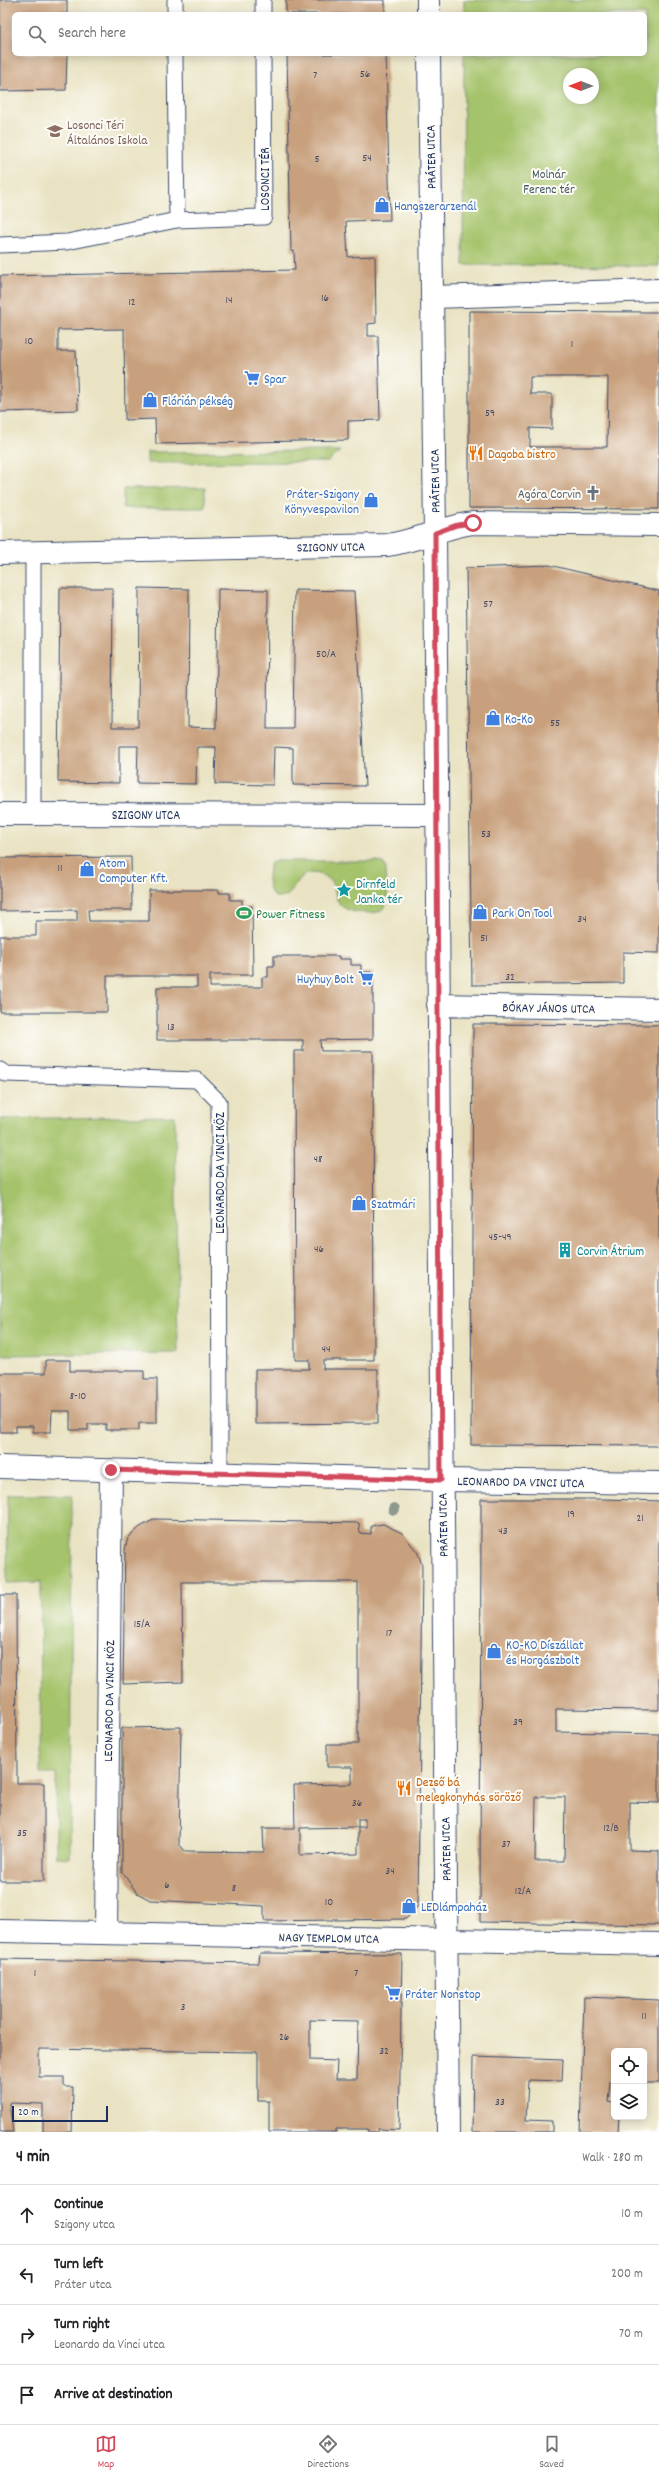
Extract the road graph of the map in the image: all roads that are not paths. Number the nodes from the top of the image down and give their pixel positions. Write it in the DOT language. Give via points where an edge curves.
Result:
graph roads {
  1 [pos="174,0"];
  2 [pos="263,0"];
  3 [pos="428,0"];
  4 [pos="175,12"];
  5 [pos="263,12"];
  6 [pos="428,12"];
  7 [pos="175,56"];
  8 [pos="264,56"];
  9 [pos="428,56"];
  10 [pos="177,220"];
  11 [pos="0,244"];
  12 [pos="659,290"];
  13 [pos="432,297"];
  14 [pos="659,525"];
  15 [pos="435,533"];
  16 [pos="33,552"];
  17 [pos="0,553"];
  18 [pos="33,813"];
  19 [pos="0,814"];
  20 [pos="437,815"];
  21 [pos="438,1005"];
  22 [pos="659,1009"];
  23 [pos="0,1070"];
  24 [pos="0,1467"];
  25 [pos="111,1470"];
  26 [pos="220,1474"];
  27 [pos="441,1480"];
  28 [pos="659,1483"];
  29 [pos="0,1931"];
  30 [pos="106,1932"];
  31 [pos="446,1940"];
  32 [pos="659,1944"];
  33 [pos="448,2132"];
  1 -- 4 [label="lane"];
  2 -- 5 [label="lane"];
  3 -- 6 [label="street"];
  7 -- 10 [label="lane"];
  8 -- 10 [label="lane, LOSONCI TÉR" via="264,217"];
  9 -- 13 [label="street, PRÁTER UTCA"];
  10 -- 11 [label="lane, LOSONCI TÉR" via="67,242"];
  12 -- 13 [label="street"];
  13 -- 15 [label="street, PRÁTER UTCA"];
  14 -- 15 [label="street, SZIGONY UTCA" via="473,523 457,525"];
  15 -- 16 [label="street, SZIGONY UTCA" via="407,543 387,545"];
  15 -- 20 [label="street, PRÁTER UTCA"];
  16 -- 17 [label="street, SZIGONY UTCA"];
  16 -- 18 [label="lane"];
  18 -- 19 [label="street, SZIGONY UTCA"];
  18 -- 20 [label="street, SZIGONY UTCA"];
  20 -- 21 [label="street, PRÁTER UTCA"];
  21 -- 22 [label="street, BÓKAY JÁNOS UTCA"];
  21 -- 27 [label="street, PRÁTER UTCA"];
  23 -- 26 [label="lane, LEONARDO DA VINCI KÖZ" via="6,1074 197,1080 219,1102"];
  24 -- 25 [label="street, LEONARDO DA VINCI UTCA"];
  25 -- 26 [label="street, LEONARDO DA VINCI UTCA"];
  25 -- 30 [label="street, LEONARDO DA VINCI KÖZ"];
  26 -- 27 [label="street, LEONARDO DA VINCI UTCA"];
  27 -- 28 [label="street, LEONARDO DA VINCI UTCA"];
  27 -- 31 [label="street, PRÁTER UTCA"];
  29 -- 30 [label="street, NAGY TEMPLOM UTCA"];
  30 -- 31 [label="street, NAGY TEMPLOM UTCA"];
  31 -- 32 [label="street, NAGY TEMPLOM UTCA"];
  31 -- 33 [label="street, PRÁTER UTCA"];
}
